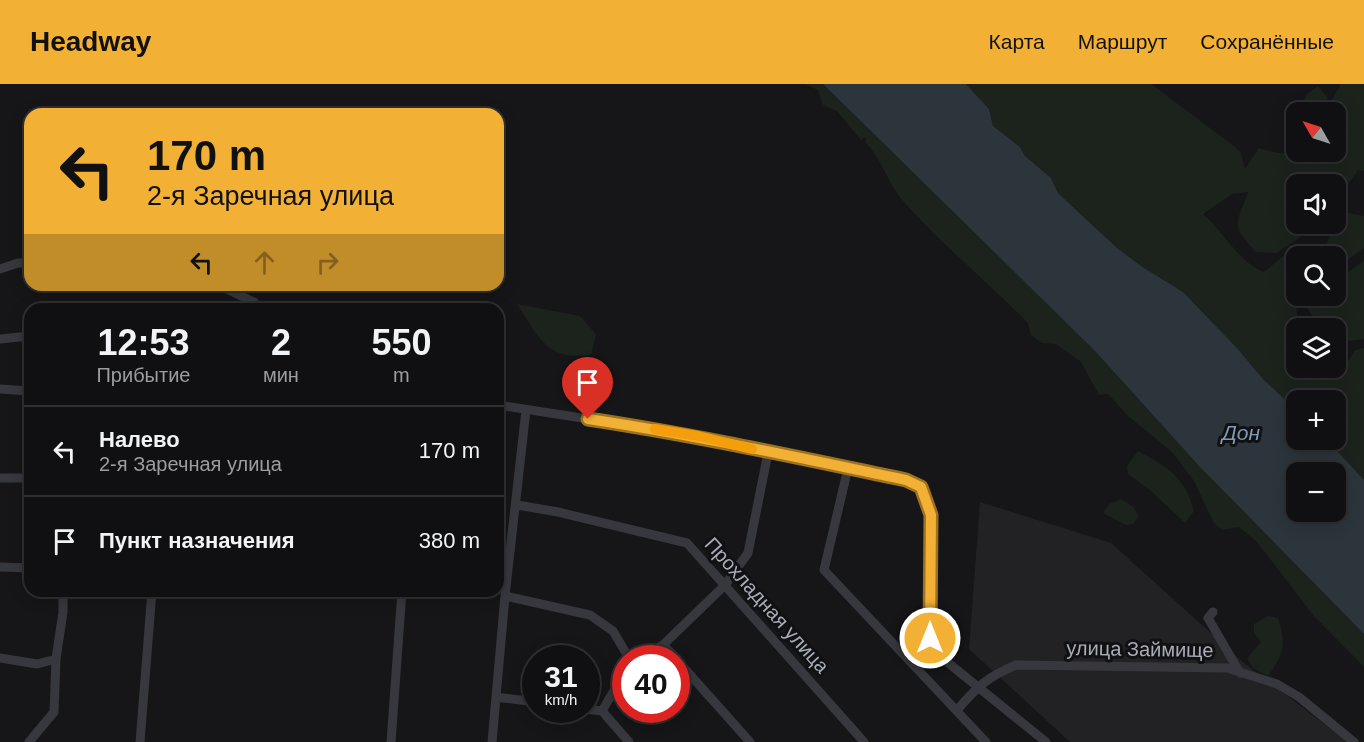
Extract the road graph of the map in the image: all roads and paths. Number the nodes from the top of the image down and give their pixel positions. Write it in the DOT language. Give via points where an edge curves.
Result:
graph roads {
  1 [pos="24,262"];
  2 [pos="0,269"];
  3 [pos="231,291"];
  4 [pos="255,303"];
  5 [pos="24,337"];
  6 [pos="0,339"];
  7 [pos="0,389"];
  8 [pos="24,391"];
  9 [pos="504,406"];
  10 [pos="526,410"];
  11 [pos="768,453"];
  12 [pos="848,468"];
  13 [pos="0,478"];
  14 [pos="24,478"];
  15 [pos="517,505"];
  16 [pos="0,567"];
  17 [pos="24,568"];
  18 [pos="725,585"];
  19 [pos="505,596"];
  20 [pos="63,597"];
  21 [pos="152,597"];
  22 [pos="402,597"];
  23 [pos="1213,612"];
  24 [pos="621,645"];
  25 [pos="663,645"];
  26 [pos="0,658"];
  27 [pos="56,659"];
  28 [pos="1240,673"];
  29 [pos="690,675"];
  30 [pos="978,686"];
  31 [pos="612,694"];
  32 [pos="496,697"];
  33 [pos="522,700"];
  34 [pos="957,710"];
  35 [pos="602,711"];
  36 [pos="29,742"];
  37 [pos="140,742"];
  38 [pos="391,742"];
  39 [pos="492,742"];
  40 [pos="629,742"];
  41 [pos="750,742"];
  42 [pos="864,742"];
  43 [pos="986,742"];
  44 [pos="1046,742"];
  45 [pos="1354,742"];
  1 -- 2 [label="street"];
  3 -- 4 [label="street"];
  5 -- 6 [label="street"];
  7 -- 8 [label="street"];
  9 -- 10 [label="street"];
  10 -- 11 [label="street" via="698,436"];
  10 -- 15 [label="street"];
  11 -- 12 [label="street"];
  11 -- 18 [label="street" via="748,553"];
  12 -- 30 [label="street" via="921,487 931,515 930,638 936,653"];
  12 -- 34 [label="street" via="824,570"];
  13 -- 14 [label="street"];
  15 -- 18 [label="street, Прохладная улица" via="687,543"];
  15 -- 19 [label="street"];
  16 -- 17 [label="street"];
  18 -- 25 [label="street"];
  18 -- 42 [label="street, Прохладная улица"];
  19 -- 24 [label="street" via="590,615 612,631"];
  19 -- 32 [label="street"];
  20 -- 27 [label="street"];
  21 -- 37 [label="street"];
  22 -- 38 [label="street"];
  23 -- 28 [label="street" via="1208,618"];
  26 -- 27 [label="street" via="37,663"];
  27 -- 36 [label="street" via="54,712"];
  28 -- 30 [label="street, улица Займище" via="1227,668 1192,666 1016,665 991,675"];
  28 -- 45 [label="street, улица Займище" via="1277,684 1299,697"];
  29 -- 41 [label="street"];
  30 -- 34 [label="street, улица Займище"];
  30 -- 44 [label="street"];
  31 -- 35 [label="street"];
  32 -- 33 [label="street"];
  32 -- 39 [label="street"];
  34 -- 43 [label="street"];
  35 -- 40 [label="street"];
}
